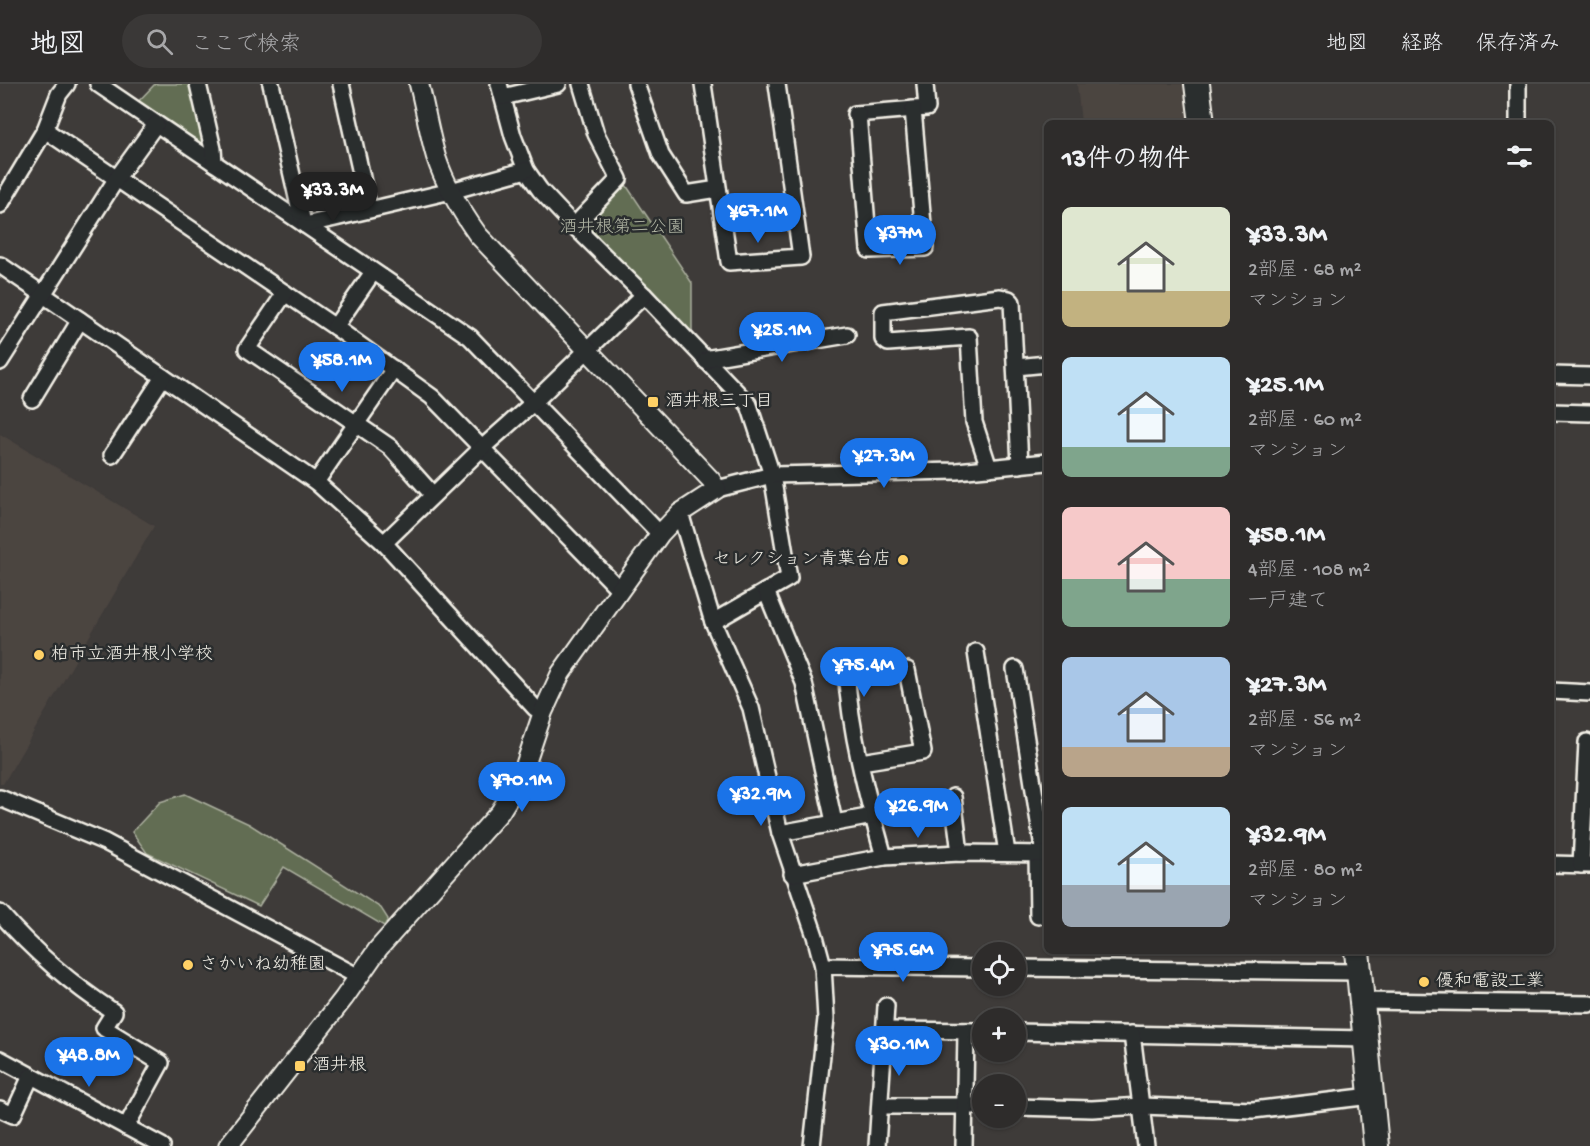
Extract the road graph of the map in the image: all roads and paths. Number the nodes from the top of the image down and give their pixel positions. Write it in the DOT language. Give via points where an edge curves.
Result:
graph roads {
  1 [pos="67,84"];
  2 [pos="98,84"];
  3 [pos="198,84"];
  4 [pos="271,84"];
  5 [pos="341,84"];
  6 [pos="419,84"];
  7 [pos="558,84"];
  8 [pos="581,84"];
  9 [pos="636,84"];
  10 [pos="703,84"];
  11 [pos="777,84"];
  12 [pos="925,84"];
  13 [pos="1197,84"];
  14 [pos="1518,84"];
  15 [pos="501,91"];
  16 [pos="913,109"];
  17 [pos="1202,120"];
  18 [pos="1518,120"];
  19 [pos="156,124"];
  20 [pos="45,130"];
  21 [pos="214,163"];
  22 [pos="526,170"];
  23 [pos="117,178"];
  24 [pos="718,189"];
  25 [pos="451,191"];
  26 [pos="0,205"];
  27 [pos="369,209"];
  28 [pos="304,224"];
  29 [pos="574,226"];
  30 [pos="0,267"];
  31 [pos="373,272"];
  32 [pos="285,292"];
  33 [pos="42,293"];
  34 [pos="644,295"];
  35 [pos="80,320"];
  36 [pos="335,327"];
  37 [pos="847,334"];
  38 [pos="587,349"];
  39 [pos="706,361"];
  40 [pos="0,362"];
  41 [pos="1044,364"];
  42 [pos="1016,366"];
  43 [pos="394,369"];
  44 [pos="1554,375"];
  45 [pos="1590,376"];
  46 [pos="163,377"];
  47 [pos="32,399"];
  48 [pos="533,403"];
  49 [pos="1554,412"];
  50 [pos="1590,414"];
  51 [pos="356,422"];
  52 [pos="482,448"];
  53 [pos="112,455"];
  54 [pos="1044,462"];
  55 [pos="1020,465"];
  56 [pos="989,468"];
  57 [pos="772,475"];
  58 [pos="316,482"];
  59 [pos="717,489"];
  60 [pos="433,495"];
  61 [pos="680,513"];
  62 [pos="660,534"];
  63 [pos="384,543"];
  64 [pos="619,589"];
  65 [pos="766,591"];
  66 [pos="713,622"];
  67 [pos="976,652"];
  68 [pos="1015,669"];
  69 [pos="1554,691"];
  70 [pos="1590,693"];
  71 [pos="543,712"];
  72 [pos="1587,741"];
  73 [pos="861,762"];
  74 [pos="953,796"];
  75 [pos="0,798"];
  76 [pos="873,816"];
  77 [pos="834,822"];
  78 [pos="780,833"];
  79 [pos="960,853"];
  80 [pos="1007,853"];
  81 [pos="1043,854"];
  82 [pos="884,857"];
  83 [pos="1554,864"];
  84 [pos="1586,865"];
  85 [pos="792,874"];
  86 [pos="0,913"];
  87 [pos="1038,916"];
  88 [pos="1358,961"];
  89 [pos="823,966"];
  90 [pos="972,968"];
  91 [pos="1026,968"];
  92 [pos="359,977"];
  93 [pos="1361,1001"];
  94 [pos="1590,1004"];
  95 [pos="886,1006"];
  96 [pos="885,1030"];
  97 [pos="966,1031"];
  98 [pos="972,1031"];
  99 [pos="1026,1032"];
  100 [pos="1132,1034"];
  101 [pos="1366,1039"];
  102 [pos="0,1059"];
  103 [pos="31,1076"];
  104 [pos="1371,1096"];
  105 [pos="880,1106"];
  106 [pos="965,1106"];
  107 [pos="972,1106"];
  108 [pos="1141,1106"];
  109 [pos="1026,1107"];
  110 [pos="0,1109"];
  111 [pos="126,1127"];
  112 [pos="162,1146"];
  113 [pos="228,1146"];
  114 [pos="812,1146"];
  115 [pos="877,1146"];
  116 [pos="964,1146"];
  117 [pos="1146,1146"];
  118 [pos="1376,1146"];
  1 -- 20 [label="street"];
  2 -- 19 [label="street"];
  3 -- 21 [label="street"];
  4 -- 28 [label="street"];
  5 -- 27 [label="street"];
  6 -- 25 [label="street" via="436,157"];
  7 -- 15 [label="street"];
  8 -- 29 [label="street" via="597,134 619,179"];
  9 -- 24 [label="street" via="661,155 686,194"];
  10 -- 24 [label="street"];
  11 -- 24 [label="street" via="801,257 729,262"];
  12 -- 16 [label="street" via="927,108"];
  13 -- 17 [label="main road"];
  14 -- 18 [label="street"];
  15 -- 22 [label="street"];
  16 -- 16 [label="street" via="857,114 870,250 925,248"];
  19 -- 21 [label="street"];
  19 -- 23 [label="street"];
  20 -- 23 [label="street"];
  20 -- 26 [label="street"];
  21 -- 28 [label="street"];
  22 -- 25 [label="street"];
  22 -- 29 [label="street"];
  23 -- 32 [label="street"];
  23 -- 33 [label="street"];
  25 -- 27 [label="street"];
  25 -- 38 [label="street" via="478,235"];
  27 -- 28 [label="street"];
  28 -- 31 [label="street"];
  29 -- 34 [label="street"];
  30 -- 33 [label="street"];
  31 -- 36 [label="street"];
  31 -- 48 [label="street" via="470,337"];
  32 -- 36 [label="street"];
  32 -- 51 [label="street" via="247,349"];
  33 -- 35 [label="street"];
  33 -- 40 [label="street"];
  34 -- 38 [label="street"];
  34 -- 39 [label="street"];
  35 -- 46 [label="street"];
  35 -- 47 [label="street"];
  36 -- 43 [label="street"];
  37 -- 39 [label="street" via="804,334"];
  38 -- 48 [label="street"];
  38 -- 59 [label="street"];
  39 -- 57 [label="street" via="749,405"];
  41 -- 42 [label="street"];
  42 -- 55 [label="street"];
  42 -- 56 [label="street" via="1013,305 1009,299 883,312 884,339 888,343 969,338 974,422"];
  43 -- 51 [label="street"];
  43 -- 52 [label="street" via="432,397"];
  44 -- 45 [label="street"];
  46 -- 53 [label="street"];
  46 -- 58 [label="street"];
  48 -- 52 [label="street"];
  48 -- 62 [label="street"];
  49 -- 50 [label="street"];
  51 -- 58 [label="street"];
  51 -- 60 [label="street" via="390,447"];
  52 -- 60 [label="street"];
  52 -- 64 [label="street"];
  54 -- 55 [label="street"];
  55 -- 56 [label="street"];
  56 -- 57 [label="street"];
  57 -- 59 [label="street"];
  57 -- 65 [label="street" via="789,578"];
  58 -- 63 [label="street"];
  59 -- 61 [label="street"];
  60 -- 63 [label="street"];
  61 -- 62 [label="street"];
  61 -- 66 [label="street"];
  62 -- 64 [label="street"];
  63 -- 71 [label="street" via="535,708"];
  64 -- 71 [label="street" via="561,673"];
  65 -- 66 [label="street"];
  65 -- 77 [label="street" via="804,683"];
  66 -- 78 [label="street" via="751,708"];
  67 -- 80 [label="street"];
  68 -- 81 [label="street"];
  69 -- 70 [label="street"];
  71 -- 92 [label="street" via="521,778 500,812 378,949"];
  72 -- 84 [label="street"];
  73 -- 73 [label="street" via="848,702 846,669 907,670 923,752"];
  73 -- 76 [label="street"];
  74 -- 79 [label="street"];
  75 -- 92 [label="street" via="105,842"];
  76 -- 77 [label="street"];
  76 -- 82 [label="street"];
  77 -- 78 [label="street"];
  78 -- 85 [label="street"];
  79 -- 80 [label="street"];
  79 -- 82 [label="street"];
  80 -- 81 [label="street"];
  81 -- 87 [label="street"];
  82 -- 85 [label="street"];
  83 -- 84 [label="street"];
  85 -- 89 [label="street"];
  86 -- 111 [label="street" via="63,976 114,1012 104,1028 161,1063"];
  88 -- 91 [label="street"];
  88 -- 93 [label="main road"];
  89 -- 90 [label="street"];
  89 -- 114 [label="street" via="826,1019"];
  92 -- 113 [label="street"];
  93 -- 94 [label="street"];
  93 -- 101 [label="main road"];
  95 -- 96 [label="street"];
  96 -- 97 [label="street"];
  96 -- 105 [label="street"];
  97 -- 98 [label="street"];
  97 -- 106 [label="street"];
  99 -- 100 [label="street"];
  100 -- 101 [label="street"];
  100 -- 108 [label="street"];
  101 -- 104 [label="main road"];
  102 -- 103 [label="street"];
  103 -- 110 [label="street" via="13,1115"];
  103 -- 111 [label="street"];
  104 -- 108 [label="street" via="1252,1110"];
  104 -- 118 [label="main road"];
  105 -- 106 [label="street"];
  105 -- 115 [label="street"];
  106 -- 107 [label="street"];
  106 -- 116 [label="street"];
  108 -- 109 [label="street"];
  108 -- 117 [label="street"];
  111 -- 112 [label="street"];
}
